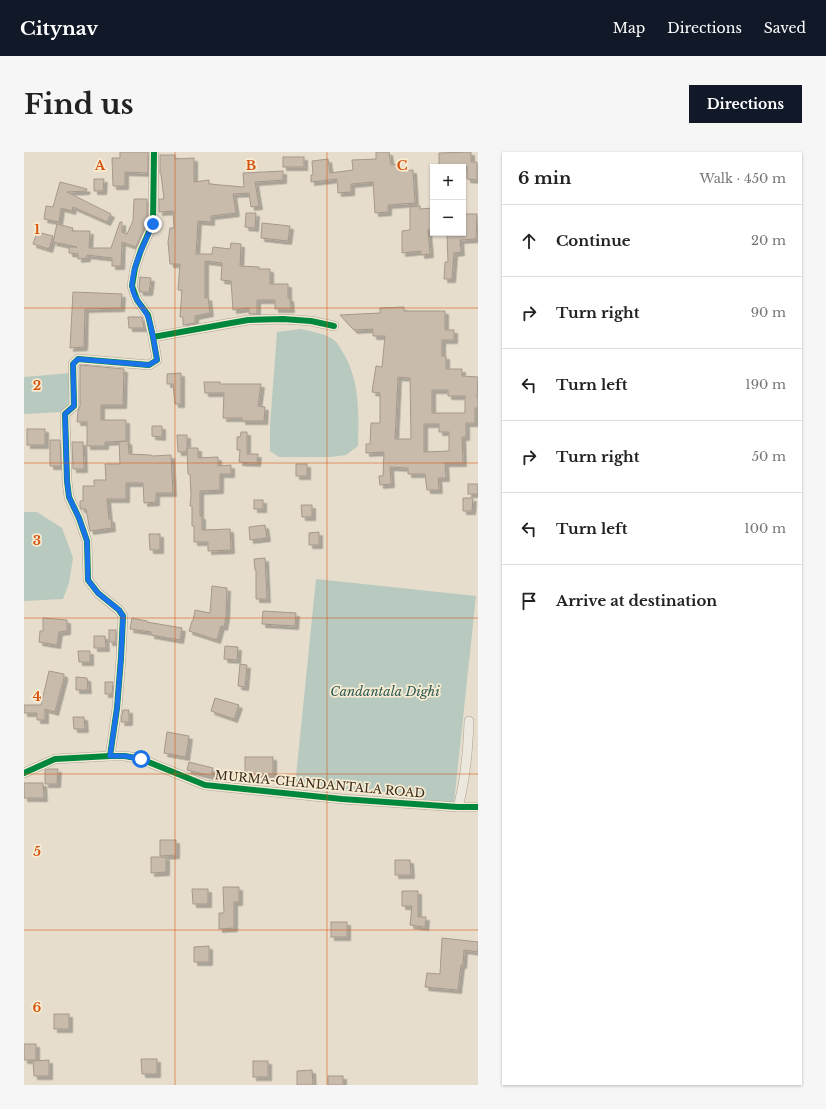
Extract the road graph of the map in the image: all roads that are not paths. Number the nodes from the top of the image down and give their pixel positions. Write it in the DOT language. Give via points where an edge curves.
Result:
graph roads {
  1 [pos="154,152"];
  2 [pos="334,326"];
  3 [pos="153,337"];
  4 [pos="469,721"];
  5 [pos="110,756"];
  6 [pos="24,773"];
  7 [pos="478,807"];
  8 [pos="458,808"];
  1 -- 3 [label="street" via="153,224 137,262 132,286 137,300 148,315"];
  2 -- 3 [label="street" via="283,319 248,320"];
  3 -- 5 [label="street" via="157,360 149,365 78,359 73,364 74,406 65,414 69,497 87,541 88,580 123,616 117,708"];
  4 -- 8 [label="street" via="468,762"];
  5 -- 6 [label="street, MURMA-CHANDANTALA ROAD" via="55,759"];
  5 -- 8 [label="street, MURMA-CHANDANTALA ROAD" via="141,759 205,785"];
  7 -- 8 [label="street, MURMA-CHANDANTALA ROAD"];
}
